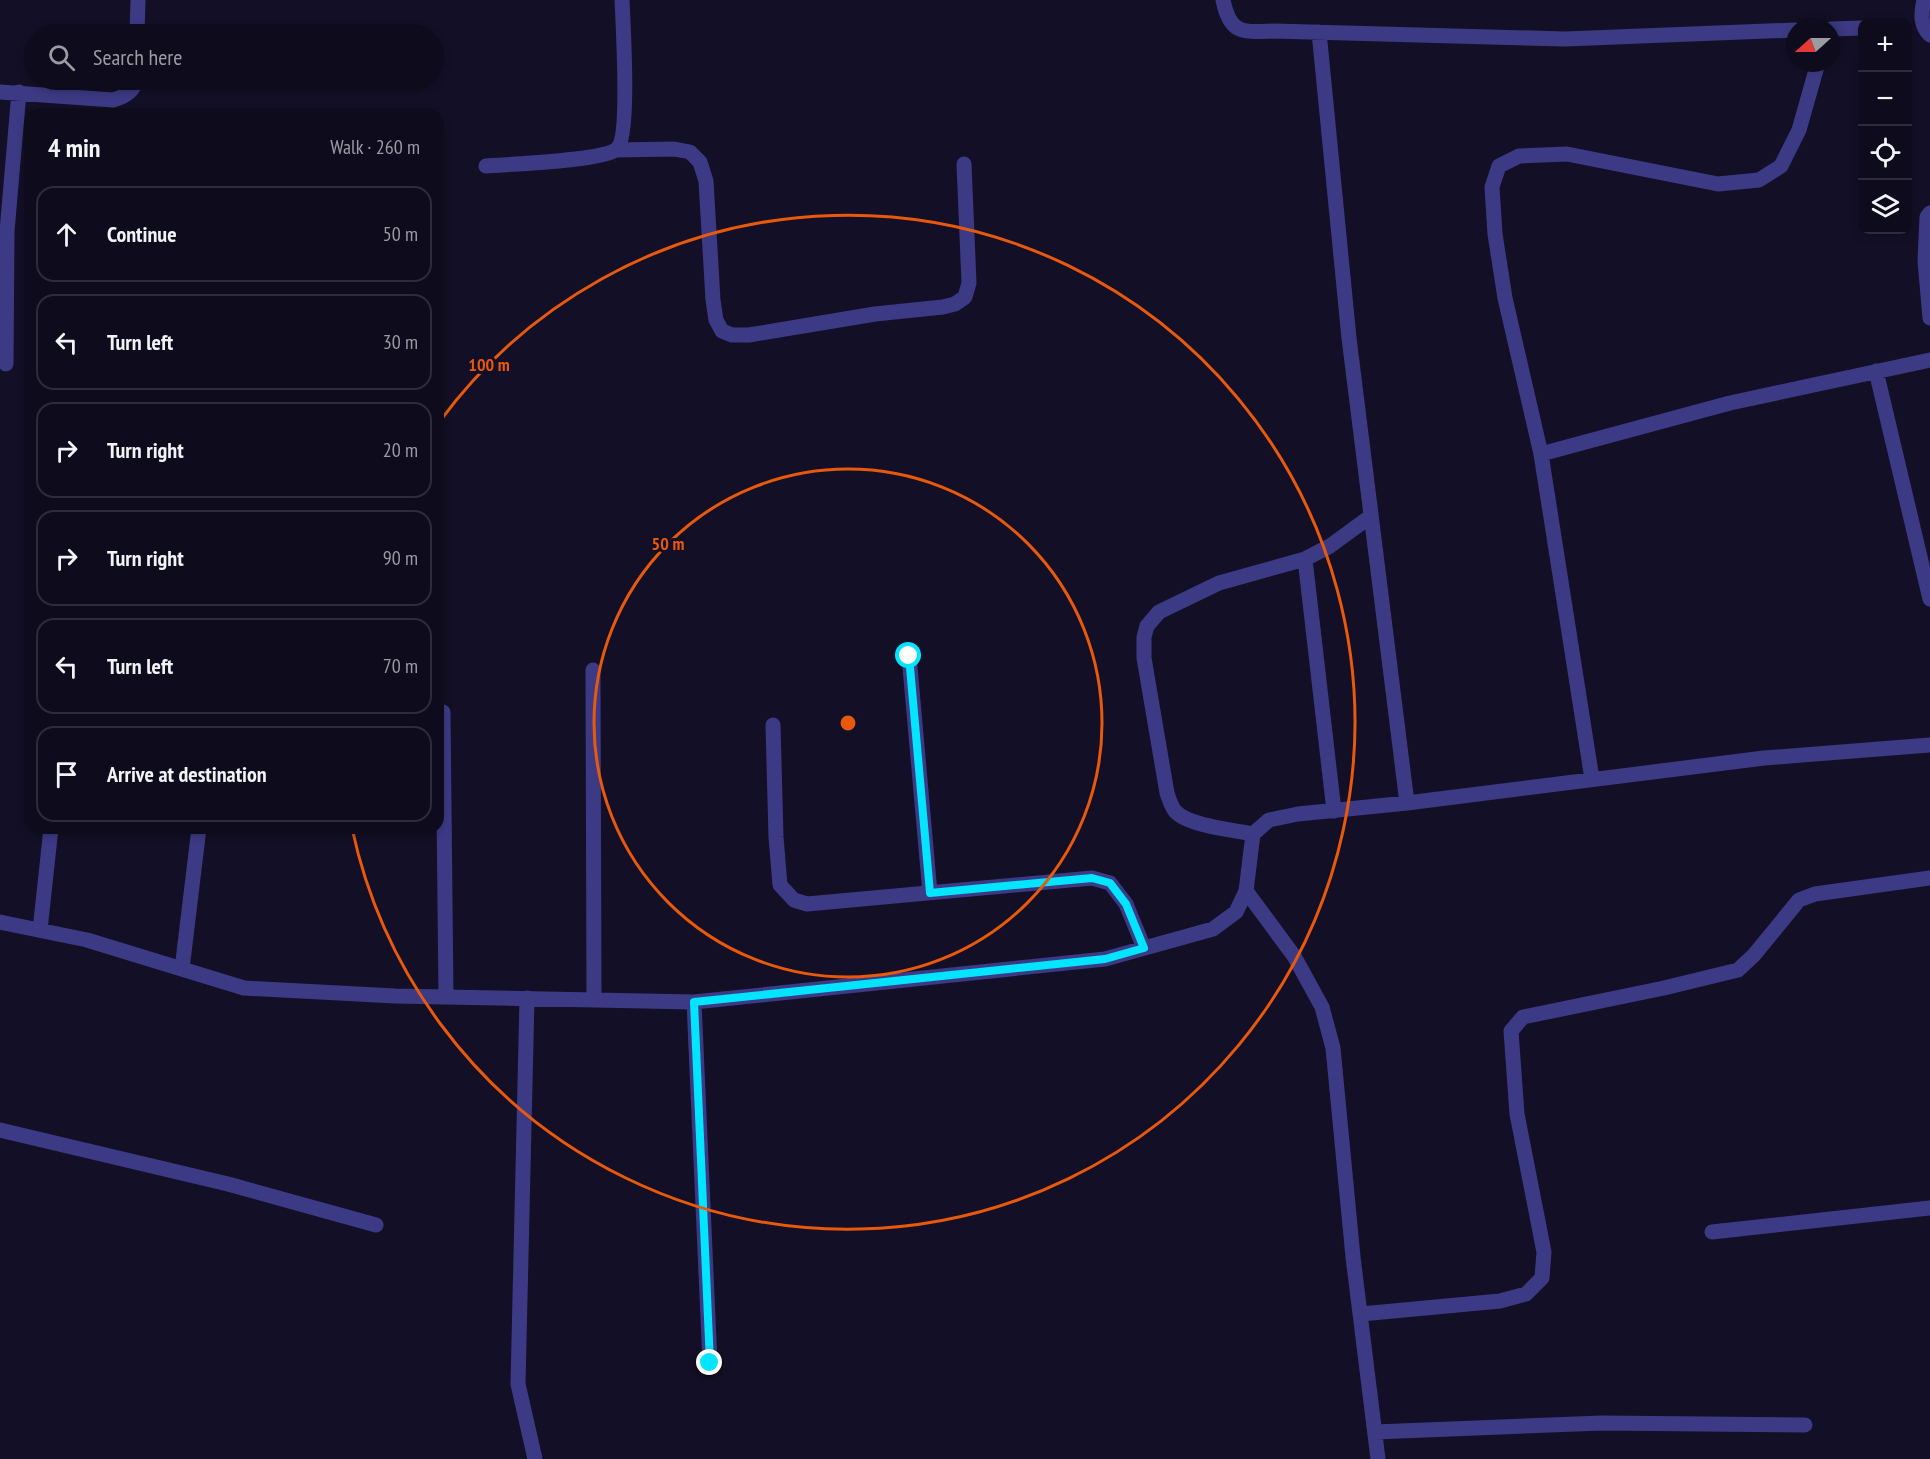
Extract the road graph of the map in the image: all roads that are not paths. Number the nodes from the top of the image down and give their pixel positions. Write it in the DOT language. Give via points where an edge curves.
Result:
graph roads {
  1 [pos="138,0"];
  2 [pos="622,0"];
  3 [pos="1223,0"];
  4 [pos="1924,0"];
  5 [pos="138,24"];
  6 [pos="1858,28"];
  7 [pos="1840,29"];
  8 [pos="1920,29"];
  9 [pos="1786,30"];
  10 [pos="1319,32"];
  11 [pos="1815,72"];
  12 [pos="131,90"];
  13 [pos="0,92"];
  14 [pos="19,92"];
  15 [pos="616,150"];
  16 [pos="964,165"];
  17 [pos="486,166"];
  18 [pos="1930,213"];
  19 [pos="1930,318"];
  20 [pos="1930,360"];
  21 [pos="6,364"];
  22 [pos="1876,371"];
  23 [pos="1541,454"];
  24 [pos="1371,516"];
  25 [pos="1305,559"];
  26 [pos="1930,599"];
  27 [pos="909,656"];
  28 [pos="592,670"];
  29 [pos="773,725"];
  30 [pos="1930,745"];
  31 [pos="1592,779"];
  32 [pos="1407,803"];
  33 [pos="444,807"];
  34 [pos="1334,811"];
  35 [pos="50,834"];
  36 [pos="198,834"];
  37 [pos="1253,834"];
  38 [pos="1930,878"];
  39 [pos="1246,891"];
  40 [pos="930,893"];
  41 [pos="0,922"];
  42 [pos="40,930"];
  43 [pos="1144,948"];
  44 [pos="182,969"];
  45 [pos="446,997"];
  46 [pos="527,998"];
  47 [pos="594,1000"];
  48 [pos="694,1002"];
  49 [pos="0,1130"];
  50 [pos="1930,1206"];
  51 [pos="376,1224"];
  52 [pos="1712,1232"];
  53 [pos="1361,1314"];
  54 [pos="710,1363"];
  55 [pos="1805,1425"];
  56 [pos="1375,1432"];
  57 [pos="535,1459"];
  58 [pos="1378,1459"];
  1 -- 5 [label="street"];
  2 -- 15 [label="street" via="624,120 623,140"];
  3 -- 10 [label="street" via="1234,27 1247,32"];
  4 -- 8 [label="street"];
  6 -- 7 [label="street"];
  9 -- 10 [label="street" via="1565,39"];
  10 -- 24 [label="street"];
  11 -- 23 [label="street" via="1799,130 1781,166 1759,180 1718,184 1567,154 1519,156 1499,166 1492,187 1495,234 1505,298"];
  12 -- 14 [label="street" via="113,100"];
  13 -- 14 [label="street"];
  14 -- 21 [label="street" via="7,231"];
  15 -- 16 [label="street" via="674,149 690,153 700,162 706,181 716,320 722,331 732,335 944,307 965,297 969,283"];
  15 -- 17 [label="street" via="597,156"];
  18 -- 19 [label="street" via="1925,261"];
  20 -- 22 [label="street"];
  22 -- 23 [label="street" via="1730,402"];
  22 -- 26 [label="street"];
  23 -- 31 [label="street"];
  24 -- 25 [label="street"];
  24 -- 32 [label="street"];
  25 -- 34 [label="street"];
  25 -- 37 [label="street" via="1219,583 1159,612 1147,626 1144,637 1144,658 1173,809 1181,817"];
  27 -- 40 [label="street"];
  28 -- 47 [label="street"];
  29 -- 40 [label="street" via="780,885 794,900 807,904"];
  30 -- 31 [label="street" via="1764,758"];
  31 -- 32 [label="street"];
  32 -- 34 [label="street"];
  33 -- 45 [label="street"];
  34 -- 37 [label="street" via="1269,820"];
  35 -- 42 [label="street"];
  36 -- 44 [label="street"];
  37 -- 39 [label="street"];
  38 -- 53 [label="street" via="1815,894 1799,900 1738,970 1523,1017 1511,1031 1512,1049 1517,1114 1544,1252 1542,1278 1526,1294 1500,1301"];
  39 -- 43 [label="street" via="1236,912 1213,929"];
  39 -- 53 [label="street" via="1294,956 1322,1007 1333,1048"];
  40 -- 43 [label="street" via="1092,878 1110,883 1126,904"];
  41 -- 42 [label="street"];
  42 -- 44 [label="street"];
  43 -- 48 [label="street" via="1105,959"];
  44 -- 45 [label="street" via="244,988"];
  45 -- 46 [label="street"];
  46 -- 47 [label="street"];
  46 -- 57 [label="street" via="518,1384"];
  47 -- 48 [label="street"];
  48 -- 54 [label="street"];
  49 -- 51 [label="street"];
  50 -- 52 [label="street"];
  53 -- 56 [label="street"];
  55 -- 56 [label="street" via="1602,1423"];
  56 -- 58 [label="street"];
}
